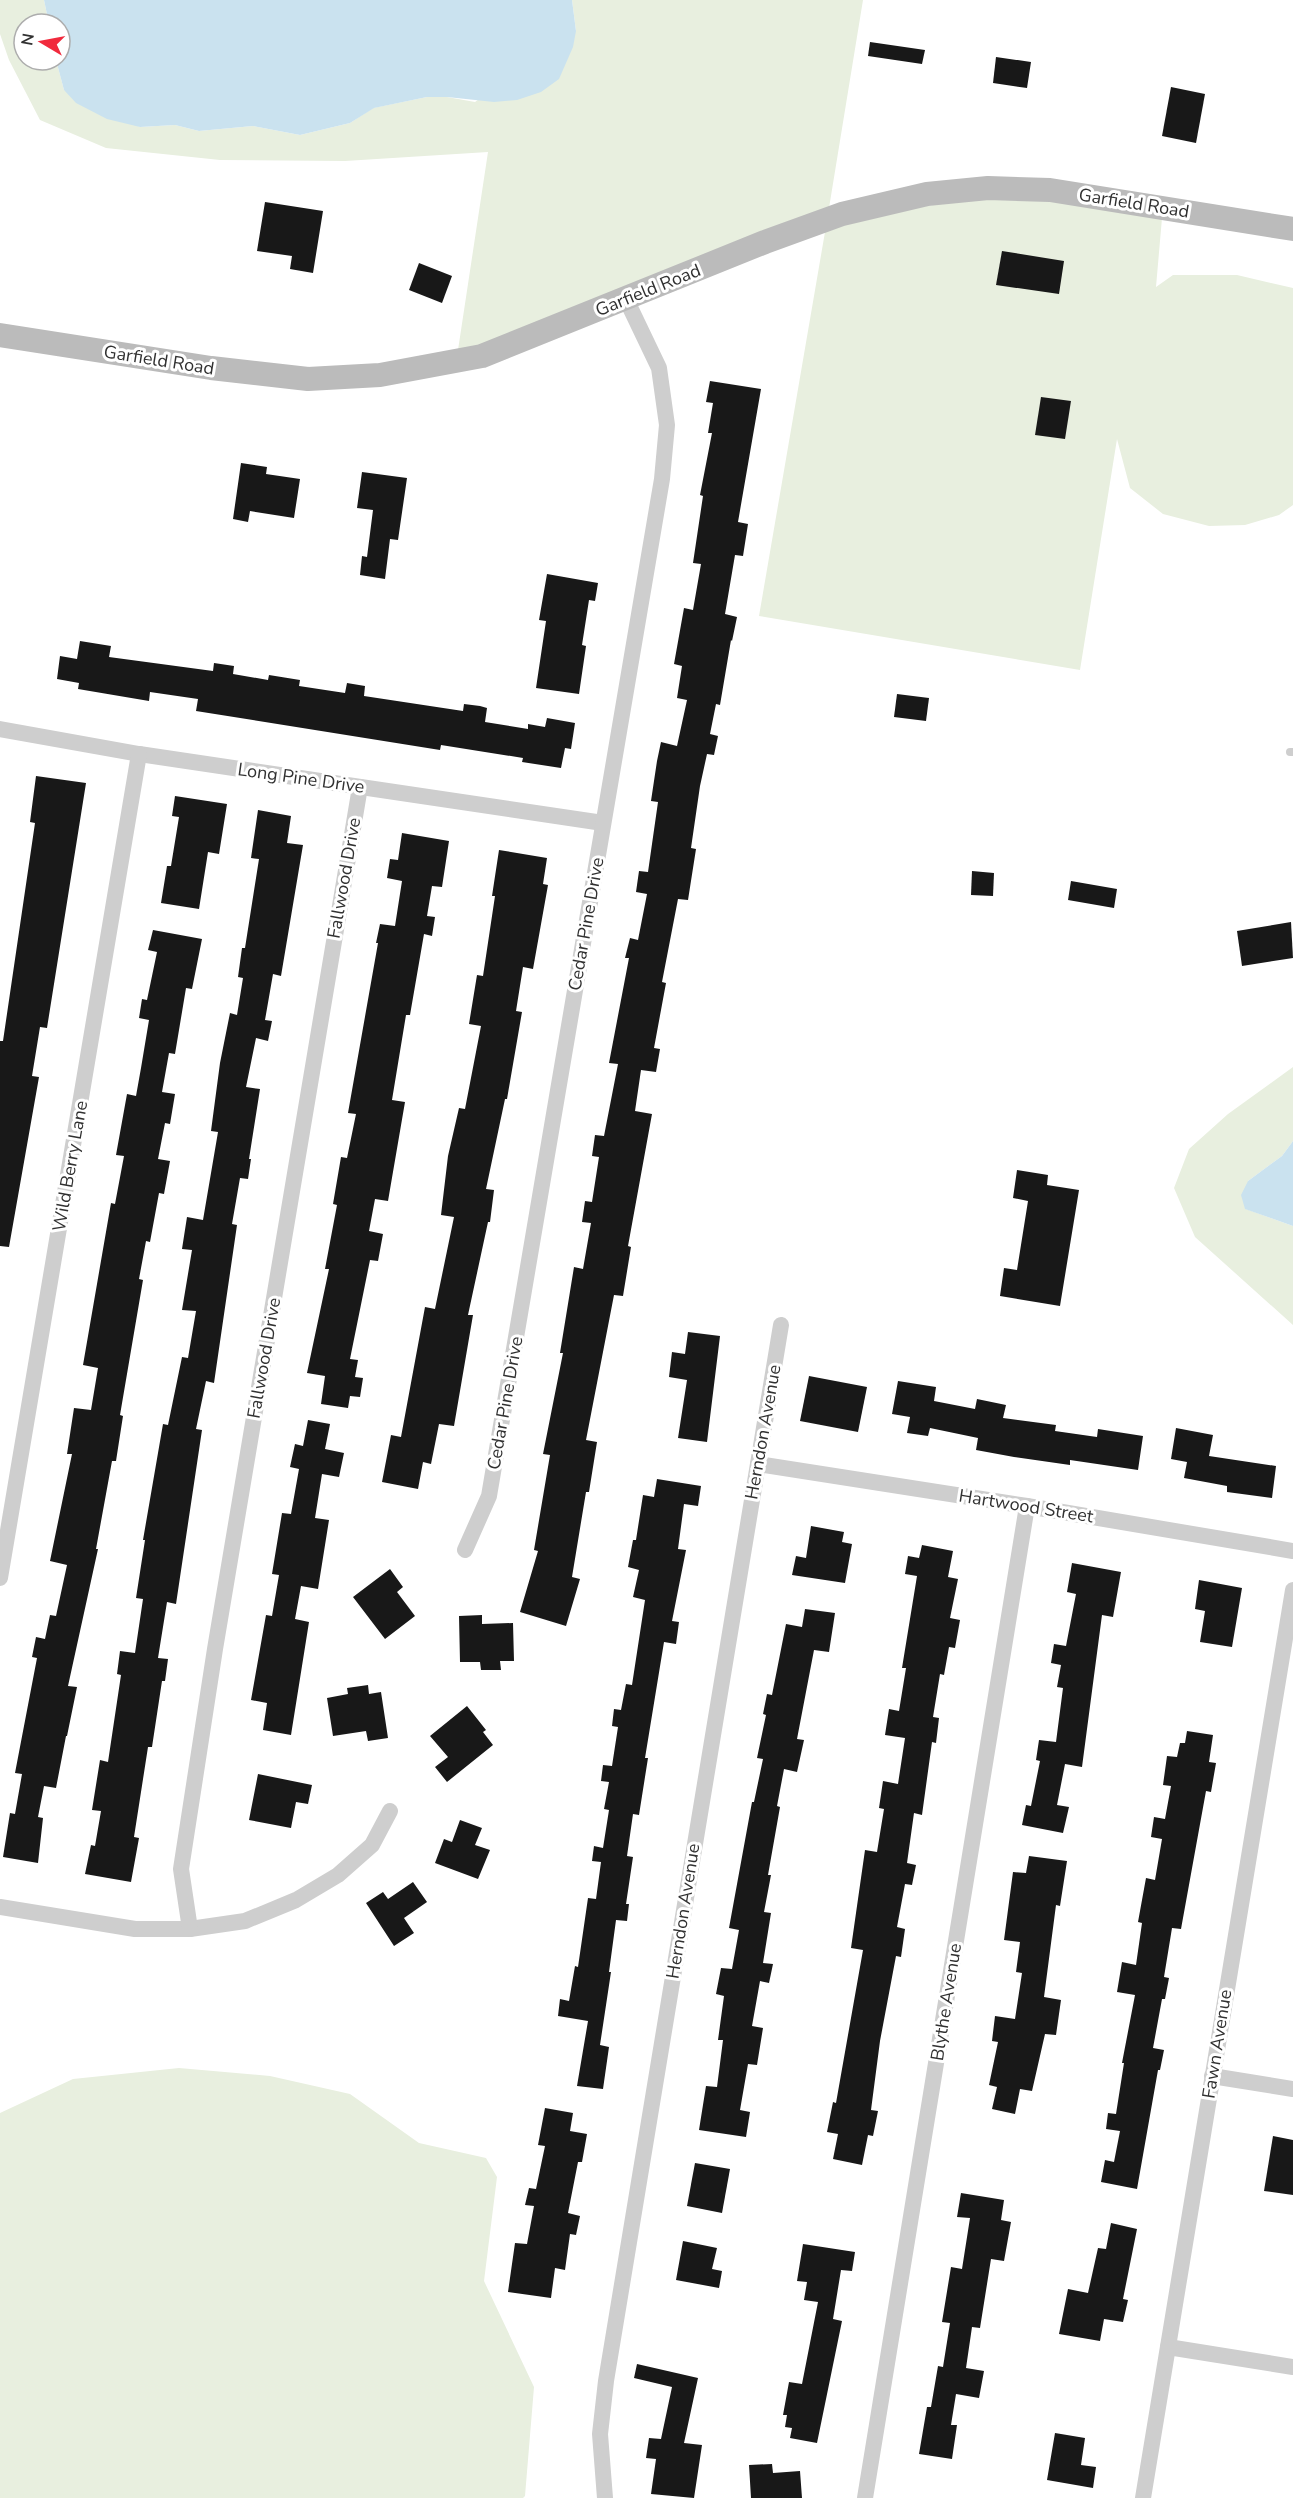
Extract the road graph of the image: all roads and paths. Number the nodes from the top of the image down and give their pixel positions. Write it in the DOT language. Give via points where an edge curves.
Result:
graph roads {
  1 [pos="1293,229"];
  2 [pos="626,299"];
  3 [pos="0,335"];
  4 [pos="0,729"];
  5 [pos="139,754"];
  6 [pos="360,787"];
  7 [pos="603,824"];
  8 [pos="781,1325"];
  9 [pos="758,1464"];
  10 [pos="1028,1506"];
  11 [pos="465,1550"];
  12 [pos="1293,1551"];
  13 [pos="0,1578"];
  14 [pos="1293,1590"];
  15 [pos="390,1811"];
  16 [pos="0,1907"];
  17 [pos="190,1929"];
  18 [pos="1212,2076"];
  19 [pos="1293,2089"];
  20 [pos="1168,2347"];
  21 [pos="1293,2367"];
  22 [pos="605,2498"];
  23 [pos="865,2498"];
  24 [pos="1143,2498"];
  1 -- 2 [label="street, Garfield Road" via="1050,190 988,188 927,194 842,214"];
  2 -- 3 [label="street, Garfield Road" via="482,356 380,375 308,379"];
  2 -- 7 [label="street, Cedar Pine Drive" via="659,368 667,425 650,558"];
  4 -- 5 [label="street, Long Pine Drive"];
  5 -- 6 [label="street, Long Pine Drive"];
  5 -- 13 [label="street, Wild Berry Lane"];
  6 -- 7 [label="street, Long Pine Drive"];
  6 -- 17 [label="street, Fallwood Drive" via="181,1869"];
  7 -- 11 [label="street, Cedar Pine Drive" via="489,1496"];
  8 -- 9 [label="street, Herndon Avenue"];
  9 -- 10 [label="street, Hartwood Street"];
  9 -- 22 [label="street, Herndon Avenue" via="606,2381 600,2434"];
  10 -- 12 [label="street, Hartwood Street"];
  10 -- 23 [label="street, Blythe Avenue"];
  14 -- 18 [label="street, Fawn Avenue"];
  15 -- 17 [label="street" via="372,1845 338,1875 296,1900 245,1921"];
  16 -- 17 [label="street" via="135,1929"];
  18 -- 19 [label="street"];
  18 -- 20 [label="street, Fawn Avenue"];
  20 -- 21 [label="street"];
  20 -- 24 [label="street, Fawn Avenue"];
}
